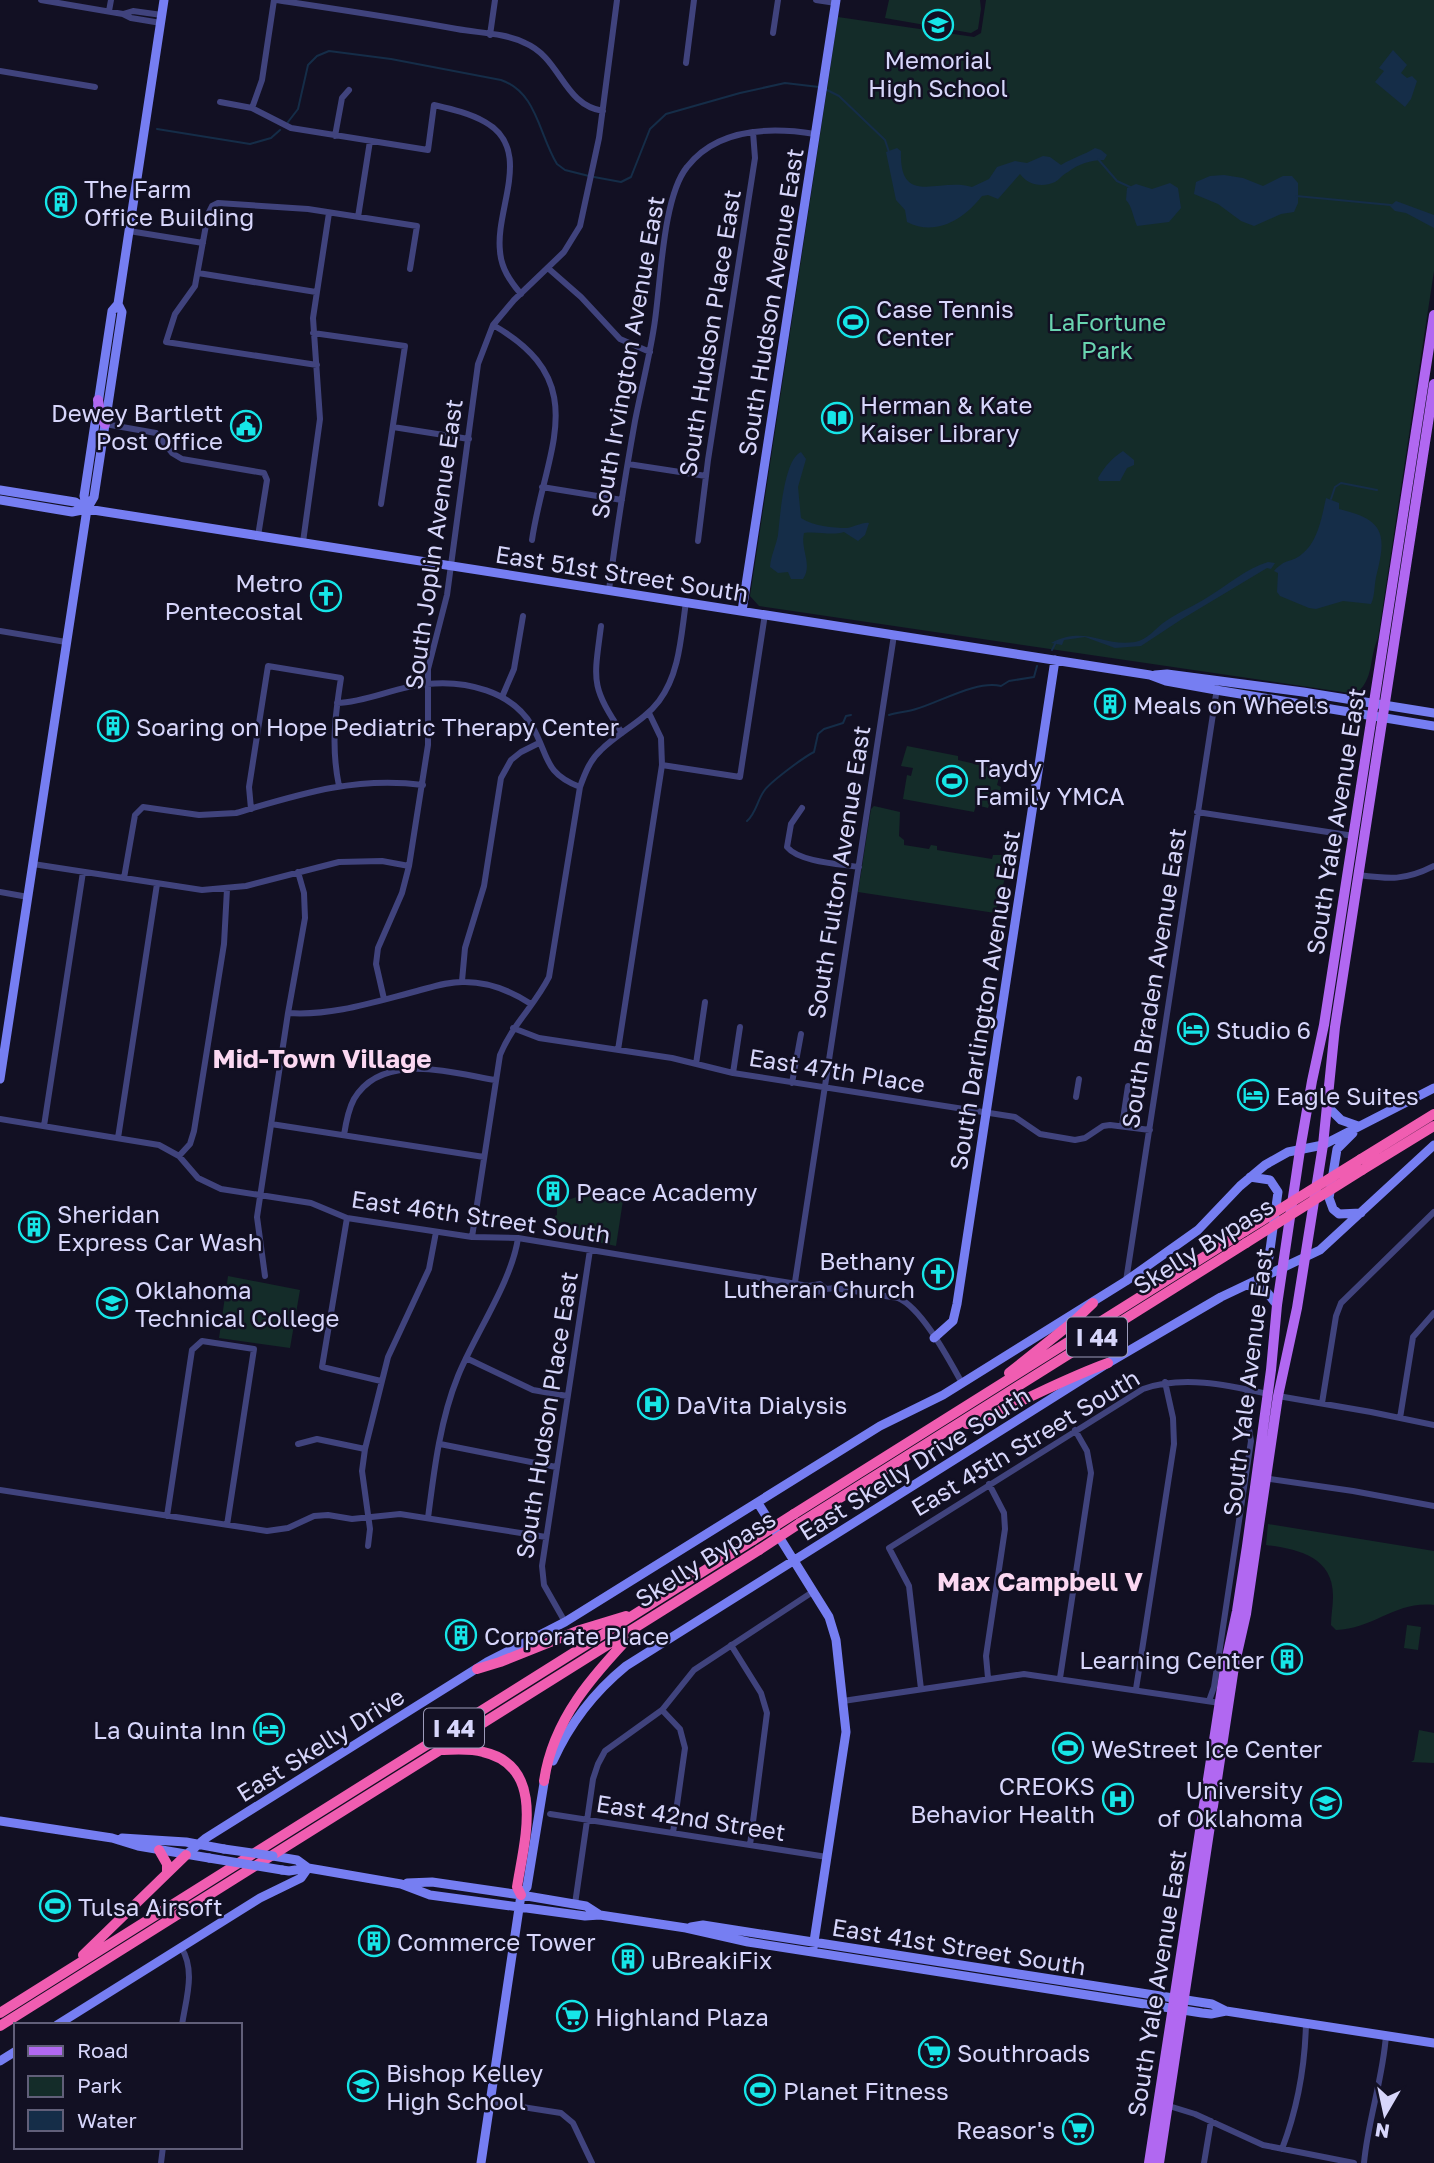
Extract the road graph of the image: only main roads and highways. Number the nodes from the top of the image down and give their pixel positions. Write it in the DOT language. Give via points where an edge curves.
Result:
graph roads {
  1 [pos="164,0"];
  2 [pos="836,1"];
  3 [pos="118,304"];
  4 [pos="1434,316"];
  5 [pos="1434,384"];
  6 [pos="98,400"];
  7 [pos="105,424"];
  8 [pos="0,490"];
  9 [pos="0,500"];
  10 [pos="87,509"];
  11 [pos="742,611"];
  12 [pos="1055,660"];
  13 [pos="1217,685"];
  14 [pos="1379,704"];
  15 [pos="1434,713"];
  16 [pos="1377,717"];
  17 [pos="1434,726"];
  18 [pos="1359,836"];
  19 [pos="1342,943"];
  20 [pos="1327,1043"];
  21 [pos="0,1073"];
  22 [pos="1434,1088"];
  23 [pos="1328,1107"];
  24 [pos="1434,1114"];
  25 [pos="1362,1125"];
  26 [pos="1434,1126"];
  27 [pos="1323,1145"];
  28 [pos="1434,1145"];
  29 [pos="1300,1150"];
  30 [pos="1362,1165"];
  31 [pos="1250,1177"];
  32 [pos="1361,1213"];
  33 [pos="1246,1237"];
  34 [pos="1304,1259"];
  35 [pos="1283,1269"];
  36 [pos="1258,1280"];
  37 [pos="1247,1285"];
  38 [pos="1093,1303"];
  39 [pos="1277,1305"];
  40 [pos="934,1338"];
  41 [pos="1108,1363"];
  42 [pos="1273,1395"];
  43 [pos="980,1397"];
  44 [pos="948,1431"];
  45 [pos="758,1503"];
  46 [pos="797,1519"];
  47 [pos="794,1560"];
  48 [pos="642,1615"];
  49 [pos="477,1669"];
  50 [pos="1219,1703"];
  51 [pos="439,1750"];
  52 [pos="544,1781"];
  53 [pos="0,1821"];
  54 [pos="112,1838"];
  55 [pos="199,1844"];
  56 [pos="159,1850"];
  57 [pos="186,1855"];
  58 [pos="1195,1863"];
  59 [pos="308,1868"];
  60 [pos="167,1873"];
  61 [pos="1202,1877"];
  62 [pos="401,1884"];
  63 [pos="521,1895"];
  64 [pos="519,1908"];
  65 [pos="600,1915"];
  66 [pos="813,1947"];
  67 [pos="68,1970"];
  68 [pos="1179,2004"];
  69 [pos="0,2013"];
  70 [pos="60,2023"];
  71 [pos="0,2026"];
  72 [pos="1434,2043"];
  73 [pos="481,2163"];
  74 [pos="1149,2163"];
  75 [pos="1159,2163"];
  1 -- 3 [label="main road"];
  2 -- 11 [label="main road, South Hudson Avenue East"];
  3 -- 6 [label="main road" via="112,312"];
  3 -- 7 [label="main road" via="121,312"];
  4 -- 14 [label="main road, South Yale Avenue East"];
  5 -- 14 [label="main road, South Yale Avenue East"];
  6 -- 7 [label="main road"];
  6 -- 10 [label="main road" via="84,495"];
  7 -- 10 [label="main road" via="94,497"];
  8 -- 10 [label="main road, East 51st Street South" via="75,502"];
  9 -- 10 [label="main road, East 51st Street South" via="72,512"];
  10 -- 11 [label="main road, East 51st Street South"];
  10 -- 21 [label="main road"];
  11 -- 12 [label="main road, East 51st Street South"];
  12 -- 13 [label="main road, East 51st Street South" via="1166,681"];
  12 -- 40 [label="main road, South Darlington Avenue East" via="955,1314"];
  13 -- 14 [label="main road, East 51st Street South"];
  13 -- 16 [label="main road, East 51st Street South"];
  14 -- 15 [label="main road, East 51st Street South"];
  14 -- 16 [label="main road, South Yale Avenue East"];
  16 -- 17 [label="main road, East 51st Street South"];
  16 -- 18 [label="main road, South Yale Avenue East"];
  18 -- 19 [label="main road, South Yale Avenue East"];
  18 -- 19 [label="main road, South Yale Avenue East" via="1358,875"];
  19 -- 20 [label="main road, South Yale Avenue East"];
  20 -- 23 [label="main road, South Yale Avenue East"];
  20 -- 29 [label="main road, South Yale Avenue East" via="1312,1081"];
  22 -- 25 [label="main road, East Skelly Drive South"];
  23 -- 25 [label="main road" via="1341,1120"];
  23 -- 27 [label="main road, South Yale Avenue East"];
  24 -- 30 [label="highway, Skelly Bypass / I 44"];
  25 -- 27 [label="main road, East Skelly Drive South"];
  25 -- 32 [label="main road" via="1337,1149 1329,1198 1339,1214"];
  26 -- 30 [label="highway, Skelly Bypass / I 44"];
  27 -- 29 [label="main road, East Skelly Drive South"];
  27 -- 34 [label="main road, South Yale Avenue East"];
  28 -- 32 [label="main road, East Skelly Drive South"];
  29 -- 31 [label="main road, East Skelly Drive South" via="1273,1160"];
  29 -- 35 [label="main road, South Yale Avenue East"];
  30 -- 33 [label="highway, Skelly Bypass / I 44, bridge"];
  31 -- 36 [label="main road" via="1270,1180 1278,1192 1269,1257"];
  31 -- 38 [label="main road, East Skelly Drive South" via="1198,1230"];
  32 -- 34 [label="main road, East Skelly Drive South"];
  33 -- 43 [label="highway, Skelly Bypass / I 44"];
  33 -- 44 [label="highway, Skelly Bypass / I 44"];
  34 -- 35 [label="main road, East Skelly Drive South"];
  34 -- 42 [label="main road, South Yale Avenue East"];
  35 -- 36 [label="main road, East Skelly Drive South"];
  35 -- 39 [label="main road, South Yale Avenue East"];
  36 -- 37 [label="main road, East Skelly Drive South"];
  37 -- 39 [label="main road" via="1263,1290"];
  37 -- 41 [label="main road, East Skelly Drive South"];
  38 -- 43 [label="highway"];
  38 -- 45 [label="main road, East Skelly Drive South" via="934,1400 880,1426"];
  39 -- 42 [label="main road, South Yale Avenue East"];
  41 -- 44 [label="highway"];
  41 -- 47 [label="main road, East Skelly Drive South"];
  42 -- 50 [label="main road, South Yale Avenue East" via="1252,1547"];
  43 -- 46 [label="highway, Skelly Bypass / I 44"];
  44 -- 46 [label="highway, Skelly Bypass / I 44"];
  45 -- 47 [label="main road"];
  45 -- 49 [label="main road, East Skelly Drive South" via="565,1622"];
  46 -- 48 [label="highway, Skelly Bypass / I 44, bridge"];
  47 -- 52 [label="main road, East Skelly Drive South" via="608,1681 576,1717"];
  47 -- 66 [label="main road" via="834,1630 845,1740"];
  48 -- 49 [label="highway" via="580,1630"];
  48 -- 51 [label="highway, Skelly Bypass / I 44"];
  48 -- 52 [label="highway" via="578,1696 554,1743"];
  48 -- 67 [label="highway, Skelly Bypass / I 44"];
  49 -- 55 [label="main road, East Skelly Drive"];
  50 -- 58 [label="main road, South Yale Avenue East"];
  50 -- 61 [label="main road, South Yale Avenue East"];
  51 -- 63 [label="highway" via="493,1755 519,1779 528,1814 517,1887"];
  51 -- 71 [label="highway, Skelly Bypass / I 44"];
  52 -- 63 [label="main road, East Skelly Drive South" via="527,1887"];
  53 -- 54 [label="main road, East 41st Street South"];
  54 -- 55 [label="main road, East 41st Street South"];
  54 -- 56 [label="main road, East 41st Street South"];
  55 -- 57 [label="main road, East Skelly Drive"];
  55 -- 59 [label="main road, East 41st Street South, bridge" via="297,1860"];
  56 -- 57 [label="main road, East 41st Street South"];
  56 -- 60 [label="highway"];
  57 -- 59 [label="main road, East 41st Street South, bridge" via="289,1871"];
  57 -- 60 [label="highway"];
  58 -- 61 [label="main road"];
  58 -- 68 [label="main road, South Yale Avenue East"];
  59 -- 62 [label="main road, East 41st Street South"];
  59 -- 70 [label="main road" via="301,1878 260,1898"];
  60 -- 67 [label="highway"];
  61 -- 68 [label="main road, South Yale Avenue East"];
  62 -- 63 [label="main road, East 41st Street South" via="432,1882"];
  62 -- 64 [label="main road, East 41st Street South" via="430,1895"];
  63 -- 64 [label="main road"];
  63 -- 65 [label="main road, East 41st Street South" via="586,1906"];
  64 -- 65 [label="main road, East 41st Street South"];
  64 -- 73 [label="main road"];
  65 -- 66 [label="main road, East 41st Street South" via="715,1936"];
  66 -- 68 [label="main road, East 41st Street South"];
  67 -- 69 [label="highway, Skelly Bypass / I 44"];
  68 -- 72 [label="main road, East 41st Street South" via="1211,2014 1226,2011"];
  68 -- 74 [label="main road, South Yale Avenue East"];
  68 -- 75 [label="main road, South Yale Avenue East"];
}
